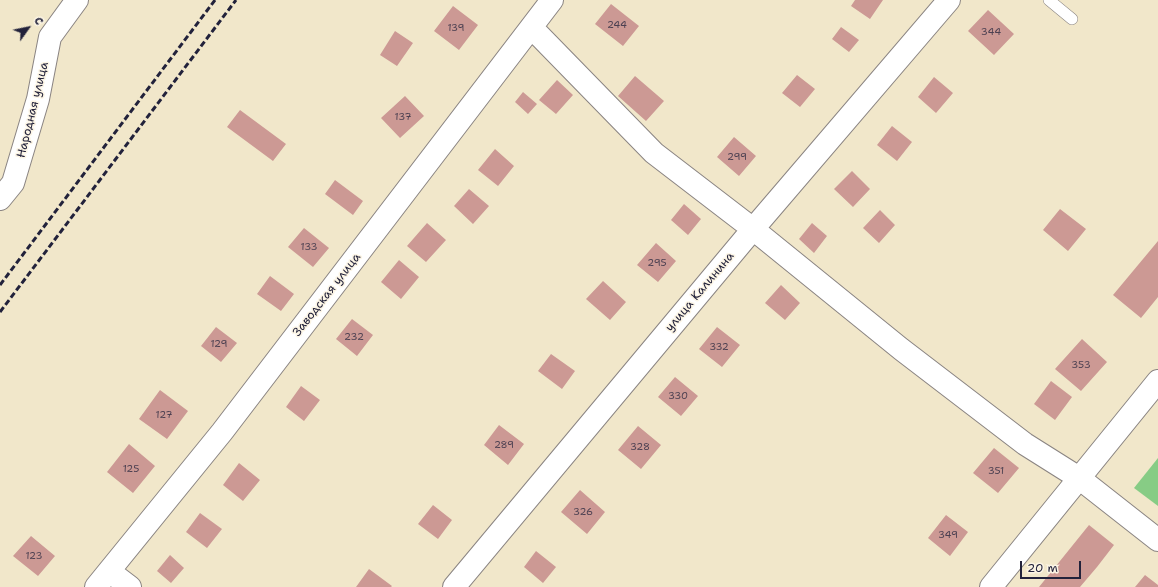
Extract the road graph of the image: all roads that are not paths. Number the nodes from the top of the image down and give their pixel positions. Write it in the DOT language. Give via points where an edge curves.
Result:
graph roads {
  1 [pos="77,0"];
  2 [pos="552,0"];
  3 [pos="949,0"];
  4 [pos="1049,0"];
  5 [pos="1072,19"];
  6 [pos="532,28"];
  7 [pos="0,199"];
  8 [pos="753,229"];
  9 [pos="1158,381"];
  10 [pos="1079,478"];
  11 [pos="1158,540"];
  12 [pos="103,579"];
  13 [pos="130,587"];
  14 [pos="454,587"];
  15 [pos="991,587"];
  1 -- 7 [label="street, Народная улица" via="50,37 38,99 13,183"];
  2 -- 6 [label="street, Заводская улица"];
  3 -- 8 [label="street, улица Калинина"];
  4 -- 5 [label="lane"];
  6 -- 8 [label="street" via="654,153"];
  6 -- 12 [label="street, Заводская улица" via="222,432"];
  8 -- 10 [label="street" via="901,349 1025,444"];
  8 -- 14 [label="street, улица Калинина"];
  9 -- 10 [label="street"];
  10 -- 11 [label="street"];
  10 -- 15 [label="street"];
  12 -- 13 [label="street"];
}
